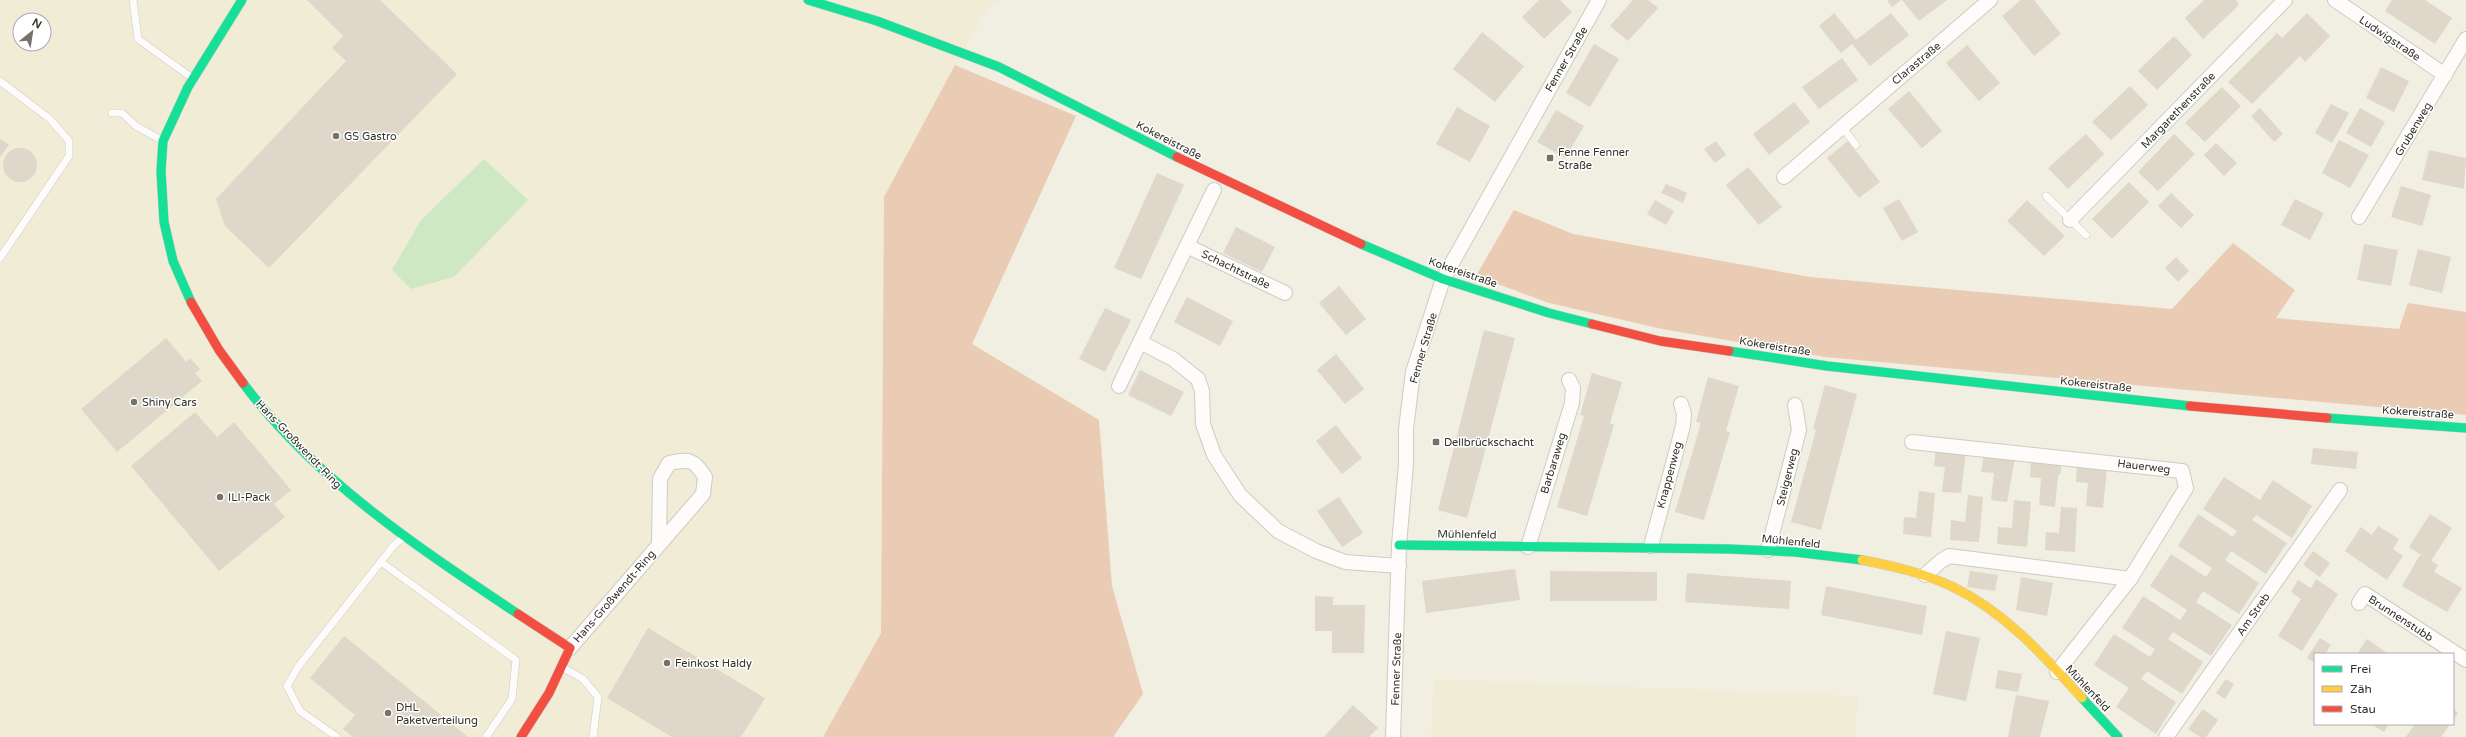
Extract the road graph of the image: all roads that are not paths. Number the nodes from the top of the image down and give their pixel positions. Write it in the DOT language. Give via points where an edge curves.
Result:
graph roads {
  1 [pos="132,0"];
  2 [pos="242,0"];
  3 [pos="808,0"];
  4 [pos="1599,0"];
  5 [pos="1990,0"];
  6 [pos="2285,0"];
  7 [pos="2335,0"];
  8 [pos="2466,40"];
  9 [pos="2445,75"];
  10 [pos="193,78"];
  11 [pos="0,81"];
  12 [pos="112,113"];
  13 [pos="1842,127"];
  14 [pos="163,141"];
  15 [pos="1856,145"];
  16 [pos="1784,177"];
  17 [pos="1214,190"];
  18 [pos="2046,196"];
  19 [pos="2359,217"];
  20 [pos="2070,220"];
  21 [pos="2086,235"];
  22 [pos="1188,246"];
  23 [pos="0,258"];
  24 [pos="1443,279"];
  25 [pos="1285,293"];
  26 [pos="1140,342"];
  27 [pos="1569,380"];
  28 [pos="1119,386"];
  29 [pos="1681,404"];
  30 [pos="1795,405"];
  31 [pos="2466,428"];
  32 [pos="1912,442"];
  33 [pos="2340,490"];
  34 [pos="404,537"];
  35 [pos="659,544"];
  36 [pos="1399,545"];
  37 [pos="1651,546"];
  38 [pos="1528,547"];
  39 [pos="1768,550"];
  40 [pos="381,562"];
  41 [pos="1399,566"];
  42 [pos="1925,575"];
  43 [pos="2130,579"];
  44 [pos="2359,603"];
  45 [pos="570,648"];
  46 [pos="2466,660"];
  47 [pos="561,666"];
  48 [pos="2057,672"];
  49 [pos="337,737"];
  50 [pos="486,737"];
  51 [pos="521,737"];
  52 [pos="593,737"];
  53 [pos="1393,737"];
  54 [pos="2116,737"];
  55 [pos="2166,737"];
  1 -- 10 [label="lane" via="138,39"];
  2 -- 10 [label="street, Hans-Großwendt-Ring"];
  3 -- 24 [label="street, Kokereistraße" via="877,21 999,67 1331,231"];
  4 -- 24 [label="street, Fenner Straße"];
  5 -- 13 [label="street, Clarastraße"];
  6 -- 20 [label="street, Margarethenstraße"];
  7 -- 9 [label="street, Ludwigstraße"];
  8 -- 9 [label="street, Grubenweg"];
  9 -- 19 [label="street, Grubenweg"];
  10 -- 14 [label="street, Hans-Großwendt-Ring"];
  11 -- 23 [label="lane" via="50,119 69,141 70,156"];
  12 -- 14 [label="lane" via="122,113 136,126"];
  13 -- 15 [label="lane"];
  13 -- 16 [label="street, Clarastraße"];
  14 -- 34 [label="street, Hans-Großwendt-Ring" via="160,166 164,226 174,268 194,313 236,376 270,417 331,480"];
  17 -- 22 [label="street, Schachtstraße"];
  18 -- 20 [label="lane"];
  20 -- 21 [label="lane"];
  22 -- 25 [label="street, Schachtstraße"];
  22 -- 26 [label="street, Schachtstraße"];
  24 -- 31 [label="street, Kokereistraße" via="1549,313 1660,341 1827,366 2228,410"];
  24 -- 36 [label="street, Fenner Straße" via="1413,372 1406,429 1406,464"];
  26 -- 28 [label="street, Schachtstraße"];
  26 -- 41 [label="street" via="1173,359 1198,378 1202,391 1203,424 1214,455 1240,495 1278,530 1316,551 1345,562"];
  27 -- 38 [label="street, Barbaraweg" via="1573,388 1572,402"];
  29 -- 37 [label="street, Knappenweg" via="1684,414 1683,426"];
  30 -- 39 [label="street, Steigerweg" via="1799,430"];
  32 -- 43 [label="street, Hauerweg" via="2182,471 2186,488"];
  33 -- 55 [label="street, Am Streb"];
  34 -- 40 [label="lane"];
  34 -- 45 [label="street, Hans-Großwendt-Ring"];
  35 -- 35 [label="street, Hans-Großwendt-Ring" via="703,494 706,478 698,464 684,460 669,463 660,479"];
  35 -- 45 [label="street, Hans-Großwendt-Ring"];
  36 -- 38 [label="street, Mühlenfeld"];
  36 -- 41 [label="street, Fenner Straße"];
  37 -- 38 [label="street, Mühlenfeld"];
  37 -- 39 [label="street, Mühlenfeld"];
  39 -- 42 [label="street, Mühlenfeld" via="1872,562"];
  40 -- 49 [label="lane" via="298,667 287,686 300,711"];
  40 -- 50 [label="lane" via="516,660 512,699"];
  41 -- 53 [label="street, Fenner Straße"];
  42 -- 43 [label="street" via="1949,556"];
  42 -- 48 [label="street, Mühlenfeld" via="1954,587 1990,609 2019,632"];
  43 -- 48 [label="street, Hauerweg"];
  44 -- 46 [label="street, Brunnenstubb" via="2365,594"];
  45 -- 47 [label="street, Hans-Großwendt-Ring"];
  47 -- 51 [label="street, Hans-Großwendt-Ring"];
  47 -- 52 [label="lane" via="582,679 598,697"];
  48 -- 54 [label="street, Mühlenfeld"];
}
